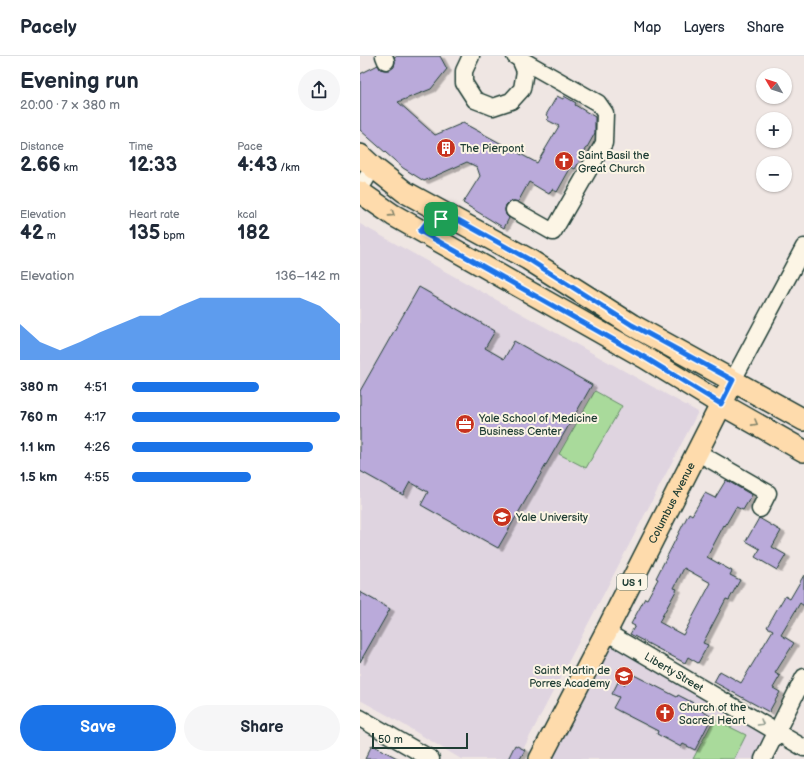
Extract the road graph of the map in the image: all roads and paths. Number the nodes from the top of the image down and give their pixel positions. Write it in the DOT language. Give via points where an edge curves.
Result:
graph roads {
  1 [pos="471,56"];
  2 [pos="518,57"];
  3 [pos="367,161"];
  4 [pos="360,190"];
  5 [pos="514,210"];
  6 [pos="458,220"];
  7 [pos="420,231"];
  8 [pos="804,247"];
  9 [pos="733,380"];
  10 [pos="721,404"];
  11 [pos="804,420"];
  12 [pos="804,451"];
  13 [pos="697,452"];
  14 [pos="760,509"];
  15 [pos="606,632"];
  16 [pos="804,677"];
  17 [pos="361,722"];
  18 [pos="777,732"];
  19 [pos="804,748"];
  20 [pos="431,759"];
  21 [pos="540,759"];
  22 [pos="763,759"];
  1 -- 2 [label="street" via="464,71 464,83 475,100 493,107 511,101 522,89 525,71"];
  2 -- 5 [label="street" via="598,103 605,113 604,143 553,232"];
  3 -- 4 [label="street"];
  3 -- 6 [label="main road" via="405,192"];
  4 -- 7 [label="main road, one-way" via="393,216"];
  6 -- 7 [label="main road" via="430,221 424,224"];
  6 -- 9 [label="main road" via="528,259 632,325"];
  7 -- 10 [label="main road" via="644,357"];
  8 -- 9 [label="street, Columbus Avenue"];
  9 -- 10 [label="main road, Columbus Avenue / US 1"];
  9 -- 11 [label="main road"];
  10 -- 12 [label="main road, one-way"];
  10 -- 13 [label="main road, Columbus Avenue / US 1"];
  13 -- 14 [label="street" via="768,493"];
  13 -- 15 [label="main road, Columbus Avenue / US 1"];
  15 -- 18 [label="street, Liberty Street, one-way"];
  15 -- 21 [label="main road, Columbus Avenue / US 1"];
  16 -- 18 [label="street"];
  17 -- 20 [label="street"];
  18 -- 19 [label="street, Liberty Street"];
  18 -- 22 [label="street"];
}
